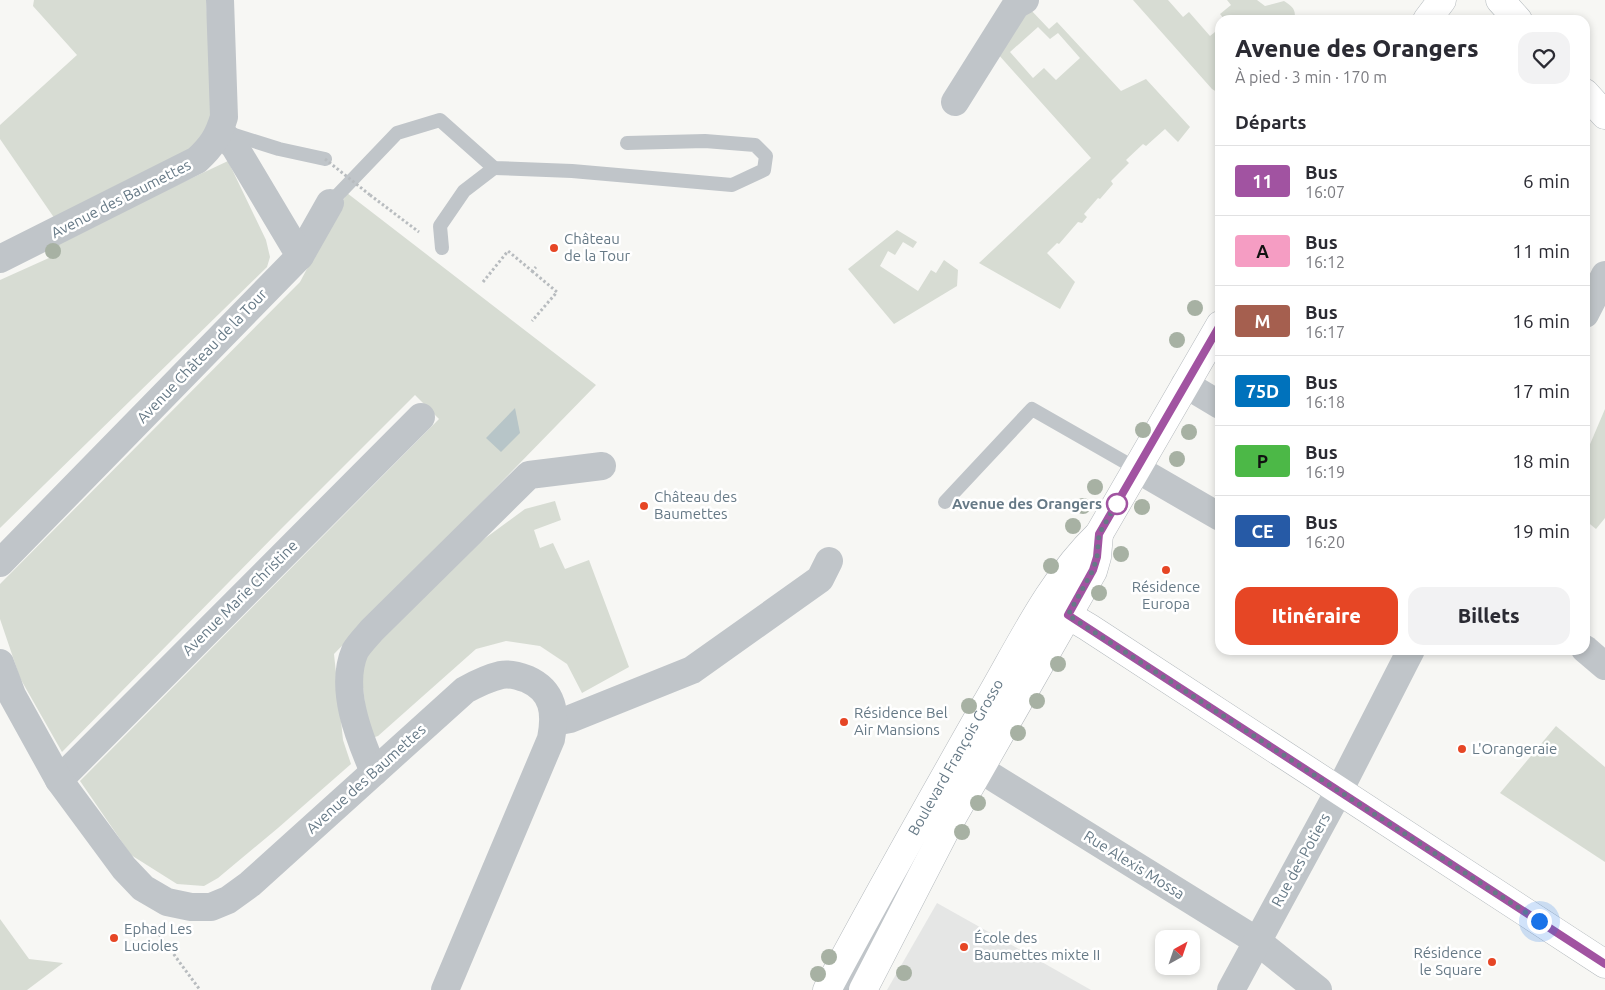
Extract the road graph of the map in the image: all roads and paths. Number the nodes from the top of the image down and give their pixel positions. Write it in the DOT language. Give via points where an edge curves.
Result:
graph roads {
  1 [pos="220,0"];
  2 [pos="1024,0"];
  3 [pos="1442,0"];
  4 [pos="1500,0"];
  5 [pos="1431,15"];
  6 [pos="1514,15"];
  7 [pos="1590,98"];
  8 [pos="955,102"];
  9 [pos="1605,114"];
  10 [pos="220,131"];
  11 [pos="626,143"];
  12 [pos="325,159"];
  13 [pos="494,168"];
  14 [pos="330,203"];
  15 [pos="442,248"];
  16 [pos="300,256"];
  17 [pos="0,259"];
  18 [pos="536,267"];
  19 [pos="532,271"];
  20 [pos="1605,275"];
  21 [pos="483,282"];
  22 [pos="1590,304"];
  23 [pos="532,321"];
  24 [pos="1215,333"];
  25 [pos="1185,384"];
  26 [pos="1215,402"];
  27 [pos="421,417"];
  28 [pos="602,466"];
  29 [pos="1137,469"];
  30 [pos="945,502"];
  31 [pos="1215,513"];
  32 [pos="1099,534"];
  33 [pos="830,561"];
  34 [pos="0,563"];
  35 [pos="1045,602"];
  36 [pos="1068,615"];
  37 [pos="1590,653"];
  38 [pos="1408,655"];
  39 [pos="0,663"];
  40 [pos="1605,666"];
  41 [pos="554,722"];
  42 [pos="374,772"];
  43 [pos="962,772"];
  44 [pos="59,780"];
  45 [pos="1339,791"];
  46 [pos="143,888"];
  47 [pos="1257,941"];
  48 [pos="1605,964"];
  49 [pos="200,990"];
  50 [pos="445,990"];
  51 [pos="827,990"];
  52 [pos="847,990"];
  53 [pos="863,990"];
  54 [pos="1231,990"];
  55 [pos="1318,990"];
  1 -- 10 [label="street, Avenue des Baumettes" via="224,117"];
  2 -- 8 [label="street" via="1016,5"];
  3 -- 5 [label="main road"];
  4 -- 6 [label="main road"];
  7 -- 9 [label="main road"];
  10 -- 12 [label="lane"];
  10 -- 16 [label="street" via="235,147"];
  10 -- 17 [label="street, Avenue des Baumettes" via="211,147 197,160"];
  11 -- 13 [label="lane" via="705,141 755,144 766,156 764,170 732,185 572,171"];
  12 -- 15 [label="path, bridge"];
  13 -- 14 [label="lane" via="440,120 397,133"];
  13 -- 15 [label="lane" via="464,192 440,226"];
  14 -- 16 [label="street, Avenue Château de la Tour"];
  16 -- 34 [label="street, Avenue Château de la Tour"];
  18 -- 19 [label="path"];
  19 -- 21 [label="path" via="508,251"];
  19 -- 23 [label="path" via="556,292"];
  20 -- 22 [label="street"];
  24 -- 25 [label="main road, Boulevard François Grosso"];
  25 -- 26 [label="street"];
  25 -- 29 [label="main road, Boulevard François Grosso"];
  27 -- 44 [label="street, Avenue Marie Christine"];
  28 -- 42 [label="street" via="529,476 372,630 356,651 348,678 351,701"];
  29 -- 30 [label="lane" via="1032,409"];
  29 -- 31 [label="street"];
  29 -- 32 [label="main road, Boulevard François Grosso"];
  32 -- 35 [label="main road, Boulevard François Grosso"];
  32 -- 36 [label="main road, Boulevard François Grosso" via="1093,570"];
  33 -- 41 [label="street" via="820,579 692,670 570,719"];
  35 -- 36 [label="main road"];
  35 -- 43 [label="main road, Boulevard François Grosso"];
  36 -- 43 [label="main road, Boulevard François Grosso"];
  36 -- 45 [label="main road"];
  37 -- 40 [label="street"];
  38 -- 45 [label="street, Rue des Potiers"];
  39 -- 44 [label="street, Avenue des Baumettes" via="12,695"];
  41 -- 42 [label="street, Avenue des Baumettes" via="552,705 544,691 518,675 502,674 465,690"];
  41 -- 50 [label="street, Avenue des Baumettes" via="545,756"];
  42 -- 46 [label="street, Avenue des Baumettes" via="228,900 211,906 191,907 167,902"];
  43 -- 47 [label="street, Rue Alexis Mossa"];
  43 -- 51 [label="main road, Boulevard François Grosso"];
  43 -- 52 [label="lane"];
  43 -- 53 [label="main road, Boulevard François Grosso" via="948,825"];
  44 -- 46 [label="street, Avenue des Baumettes" via="124,868"];
  45 -- 47 [label="street, Rue des Potiers"];
  45 -- 48 [label="main road"];
  46 -- 49 [label="path" via="154,929"];
  47 -- 54 [label="street, Rue des Potiers"];
  47 -- 55 [label="street, Rue Alexis Mossa"];
}
